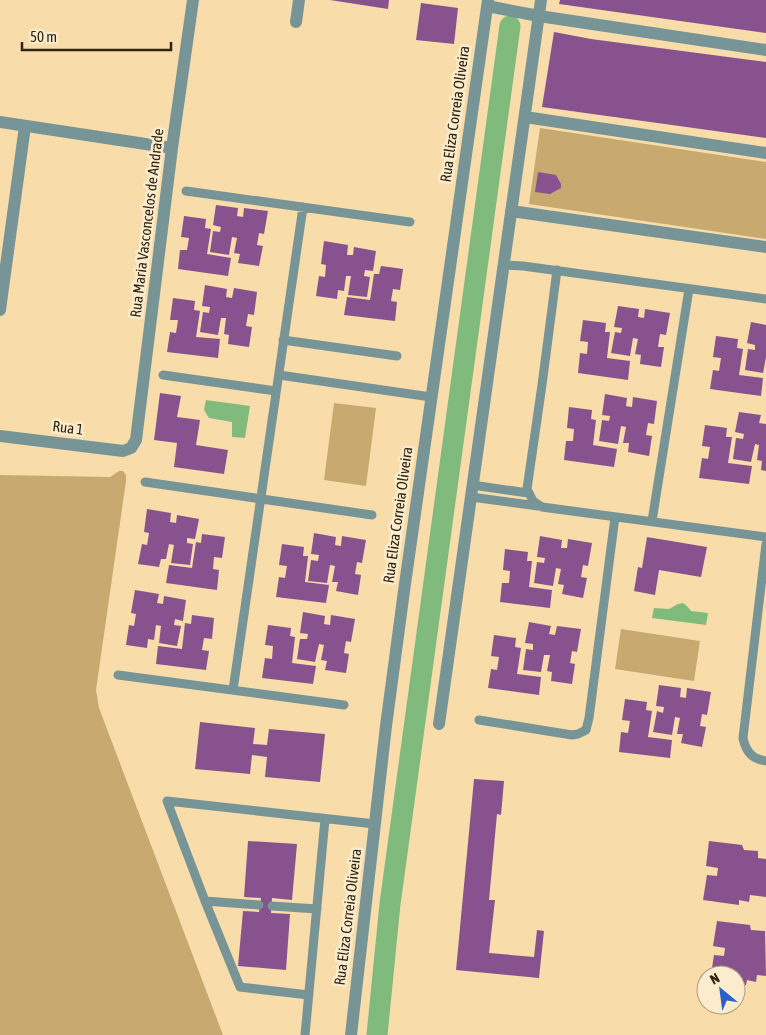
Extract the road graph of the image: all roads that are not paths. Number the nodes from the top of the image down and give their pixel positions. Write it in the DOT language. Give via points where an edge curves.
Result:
graph roads {
  1 [pos="190,0"];
  2 [pos="299,0"];
  3 [pos="541,0"];
  4 [pos="487,3"];
  5 [pos="539,16"];
  6 [pos="296,22"];
  7 [pos="766,50"];
  8 [pos="525,117"];
  9 [pos="0,122"];
  10 [pos="25,126"];
  11 [pos="172,148"];
  12 [pos="766,153"];
  13 [pos="186,191"];
  14 [pos="303,207"];
  15 [pos="512,211"];
  16 [pos="410,222"];
  17 [pos="766,247"];
  18 [pos="504,265"];
  19 [pos="557,270"];
  20 [pos="689,289"];
  21 [pos="766,300"];
  22 [pos="0,310"];
  23 [pos="283,340"];
  24 [pos="397,356"];
  25 [pos="163,375"];
  26 [pos="278,375"];
  27 [pos="276,391"];
  28 [pos="431,397"];
  29 [pos="0,436"];
  30 [pos="130,448"];
  31 [pos="145,482"];
  32 [pos="472,491"];
  33 [pos="528,493"];
  34 [pos="261,498"];
  35 [pos="539,506"];
  36 [pos="372,515"];
  37 [pos="614,516"];
  38 [pos="652,521"];
  39 [pos="766,537"];
  40 [pos="766,544"];
  41 [pos="118,676"];
  42 [pos="233,690"];
  43 [pos="344,705"];
  44 [pos="479,720"];
  45 [pos="439,724"];
  46 [pos="766,761"];
  47 [pos="325,819"];
  48 [pos="376,824"];
  49 [pos="205,901"];
  50 [pos="259,905"];
  51 [pos="272,906"];
  52 [pos="317,909"];
  53 [pos="309,995"];
  54 [pos="305,1035"];
  55 [pos="351,1035"];
  1 -- 11 [label="street, Rua Maria Vasconcelos de Andrade"];
  2 -- 6 [label="street"];
  3 -- 5 [label="street"];
  4 -- 5 [label="street"];
  4 -- 28 [label="street, Rua Eliza Correia Oliveira"];
  5 -- 7 [label="street"];
  5 -- 8 [label="street"];
  8 -- 12 [label="street"];
  8 -- 15 [label="street"];
  9 -- 10 [label="street"];
  10 -- 11 [label="street"];
  10 -- 22 [label="street"];
  11 -- 30 [label="street, Rua Maria Vasconcelos de Andrade" via="137,436"];
  13 -- 14 [label="lane"];
  14 -- 16 [label="lane"];
  14 -- 23 [label="lane"];
  15 -- 17 [label="street"];
  15 -- 18 [label="street"];
  18 -- 19 [label="lane"];
  18 -- 32 [label="street"];
  19 -- 20 [label="lane"];
  19 -- 33 [label="lane"];
  20 -- 21 [label="lane"];
  20 -- 38 [label="lane"];
  23 -- 24 [label="lane"];
  23 -- 26 [label="lane"];
  25 -- 27 [label="lane"];
  26 -- 27 [label="lane"];
  26 -- 28 [label="lane"];
  27 -- 34 [label="lane"];
  28 -- 48 [label="street, Rua Eliza Correia Oliveira" via="386,726"];
  29 -- 30 [label="street, Rua 1" via="118,451"];
  31 -- 34 [label="lane"];
  32 -- 33 [label="lane"];
  32 -- 35 [label="lane"];
  32 -- 45 [label="street"];
  33 -- 35 [label="lane"];
  34 -- 36 [label="lane"];
  34 -- 42 [label="lane"];
  35 -- 37 [label="lane"];
  37 -- 38 [label="lane"];
  37 -- 44 [label="lane" via="586,730 572,735"];
  38 -- 39 [label="lane"];
  40 -- 46 [label="lane" via="743,738 749,753"];
  41 -- 42 [label="lane"];
  42 -- 43 [label="lane"];
  47 -- 48 [label="lane"];
  47 -- 49 [label="lane" via="167,801"];
  47 -- 52 [label="lane"];
  48 -- 55 [label="street, Rua Eliza Correia Oliveira"];
  49 -- 50 [label="lane"];
  49 -- 53 [label="lane" via="240,987"];
  51 -- 52 [label="lane"];
  52 -- 53 [label="lane"];
  53 -- 54 [label="lane"];
}
